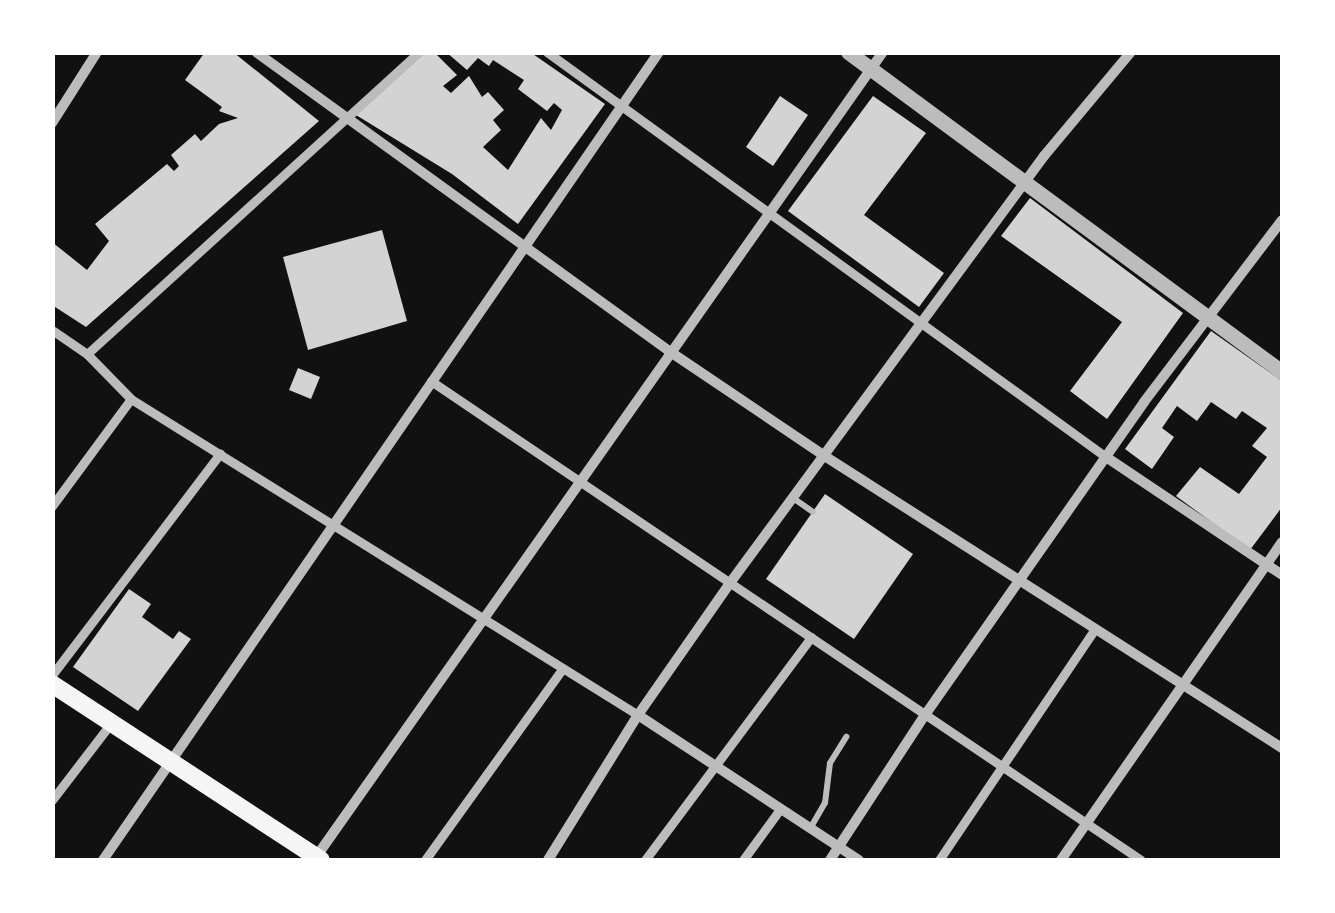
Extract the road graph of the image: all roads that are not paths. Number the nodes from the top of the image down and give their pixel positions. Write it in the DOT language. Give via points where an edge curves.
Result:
graph roads {
  1 [pos="97,52"];
  2 [pos="419,52"];
  3 [pos="547,52"];
  4 [pos="660,52"];
  5 [pos="848,52"];
  6 [pos="883,52"];
  7 [pos="1130,52"];
  8 [pos="263,55"];
  9 [pos="871,69"];
  10 [pos="52,99"];
  11 [pos="622,105"];
  12 [pos="63,106"];
  13 [pos="346,119"];
  14 [pos="52,123"];
  15 [pos="1025,182"];
  16 [pos="769,211"];
  17 [pos="1282,220"];
  18 [pos="523,247"];
  19 [pos="1206,316"];
  20 [pos="924,324"];
  21 [pos="52,330"];
  22 [pos="669,351"];
  23 [pos="86,354"];
  24 [pos="1282,372"];
  25 [pos="431,381"];
  26 [pos="131,399"];
  27 [pos="220,454"];
  28 [pos="822,455"];
  29 [pos="1106,457"];
  30 [pos="579,480"];
  31 [pos="792,498"];
  32 [pos="52,506"];
  33 [pos="812,512"];
  34 [pos="333,524"];
  35 [pos="1282,542"];
  36 [pos="1266,565"];
  37 [pos="1282,576"];
  38 [pos="1018,580"];
  39 [pos="730,583"];
  40 [pos="482,618"];
  41 [pos="1095,628"];
  42 [pos="811,637"];
  43 [pos="563,668"];
  44 [pos="52,675"];
  45 [pos="52,684"];
  46 [pos="1183,684"];
  47 [pos="925,714"];
  48 [pos="638,715"];
  49 [pos="111,723"];
  50 [pos="846,737"];
  51 [pos="1282,748"];
  52 [pos="170,762"];
  53 [pos="716,766"];
  54 [pos="1002,766"];
  55 [pos="52,800"];
  56 [pos="780,809"];
  57 [pos="1086,824"];
  58 [pos="810,829"];
  59 [pos="839,848"];
  60 [pos="317,859"];
  61 [pos="103,860"];
  62 [pos="425,860"];
  63 [pos="548,860"];
  64 [pos="645,860"];
  65 [pos="743,860"];
  66 [pos="830,860"];
  67 [pos="858,860"];
  68 [pos="939,860"];
  69 [pos="1061,860"];
  70 [pos="1141,860"];
  1 -- 12 [label="street"];
  2 -- 13 [label="street"];
  3 -- 11 [label="street"];
  4 -- 11 [label="street"];
  5 -- 9 [label="street"];
  6 -- 9 [label="street"];
  7 -- 15 [label="street"];
  8 -- 13 [label="street"];
  9 -- 15 [label="street"];
  9 -- 16 [label="street"];
  10 -- 12 [label="street"];
  11 -- 16 [label="street"];
  11 -- 18 [label="street"];
  12 -- 14 [label="street"];
  13 -- 18 [label="street"];
  13 -- 23 [label="street"];
  15 -- 19 [label="street"];
  15 -- 20 [label="street"];
  16 -- 20 [label="street"];
  16 -- 22 [label="street"];
  17 -- 19 [label="street"];
  18 -- 22 [label="street"];
  18 -- 25 [label="street"];
  19 -- 24 [label="street"];
  19 -- 29 [label="street"];
  20 -- 28 [label="street"];
  20 -- 29 [label="street"];
  21 -- 23 [label="street"];
  22 -- 28 [label="street"];
  22 -- 30 [label="street"];
  23 -- 26 [label="street"];
  25 -- 30 [label="street"];
  25 -- 34 [label="street"];
  26 -- 27 [label="street"];
  26 -- 32 [label="street"];
  27 -- 34 [label="street"];
  27 -- 44 [label="street"];
  28 -- 31 [label="street"];
  28 -- 38 [label="street"];
  29 -- 36 [label="street"];
  29 -- 38 [label="street"];
  30 -- 39 [label="street"];
  30 -- 40 [label="street"];
  31 -- 33 [label="lane"];
  31 -- 39 [label="street"];
  34 -- 40 [label="street"];
  34 -- 52 [label="street"];
  35 -- 36 [label="street"];
  36 -- 37 [label="street"];
  36 -- 46 [label="street"];
  38 -- 41 [label="street"];
  38 -- 47 [label="street"];
  39 -- 42 [label="street"];
  39 -- 48 [label="street"];
  40 -- 43 [label="street"];
  40 -- 60 [label="street"];
  41 -- 46 [label="street"];
  41 -- 54 [label="street"];
  42 -- 47 [label="street"];
  42 -- 53 [label="street"];
  43 -- 48 [label="street"];
  43 -- 62 [label="street"];
  45 -- 49 [label="main road"];
  46 -- 51 [label="street"];
  46 -- 57 [label="street"];
  47 -- 54 [label="street"];
  47 -- 59 [label="street"];
  48 -- 53 [label="street"];
  48 -- 63 [label="street"];
  49 -- 52 [label="main road"];
  49 -- 55 [label="street"];
  50 -- 58 [label="lane" via="830,763 825,803"];
  52 -- 60 [label="main road"];
  52 -- 61 [label="street"];
  53 -- 56 [label="street"];
  53 -- 64 [label="street"];
  54 -- 57 [label="street"];
  54 -- 68 [label="street"];
  56 -- 58 [label="street"];
  56 -- 65 [label="street"];
  57 -- 69 [label="street"];
  57 -- 70 [label="street"];
  58 -- 59 [label="street"];
  59 -- 66 [label="street"];
  59 -- 67 [label="street"];
}
